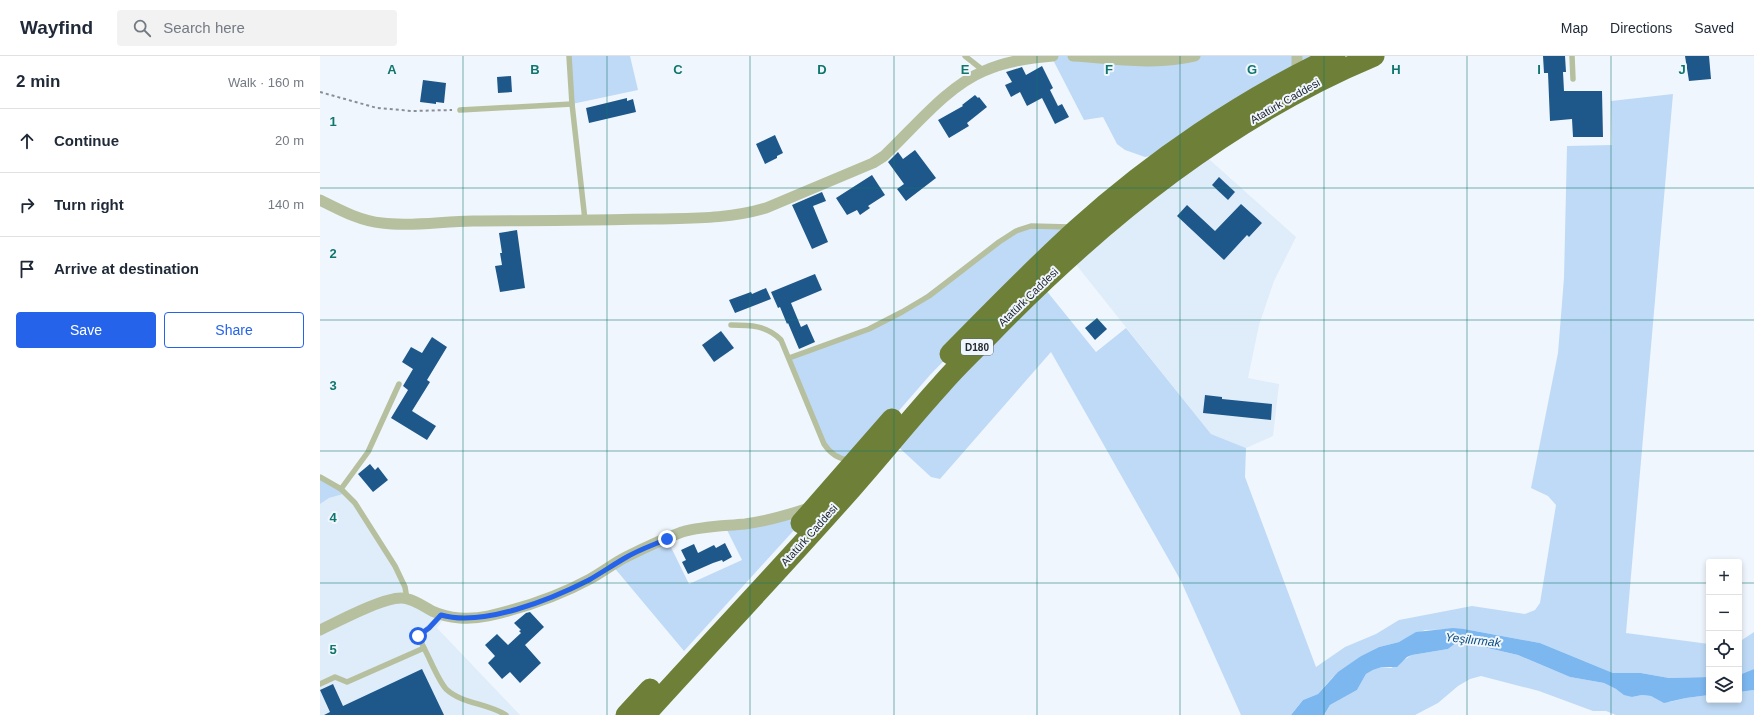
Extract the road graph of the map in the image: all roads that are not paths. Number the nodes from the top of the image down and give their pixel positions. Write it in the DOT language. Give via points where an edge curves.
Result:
graph roads {
  1 [pos="569,56"];
  2 [pos="965,56"];
  3 [pos="1053,56"];
  4 [pos="1073,56"];
  5 [pos="1194,56"];
  6 [pos="1335,56"];
  7 [pos="1374,56"];
  8 [pos="1572,56"];
  9 [pos="1297,65"];
  10 [pos="984,71"];
  11 [pos="1573,79"];
  12 [pos="572,104"];
  13 [pos="460,110"];
  14 [pos="320,200"];
  15 [pos="585,221"];
  16 [pos="1078,228"];
  17 [pos="731,325"];
  18 [pos="789,358"];
  19 [pos="400,384"];
  20 [pos="856,461"];
  21 [pos="320,477"];
  22 [pos="341,489"];
  23 [pos="816,506"];
  24 [pos="407,599"];
  25 [pos="441,615"];
  26 [pos="320,630"];
  27 [pos="424,648"];
  28 [pos="320,684"];
  29 [pos="506,715"];
  30 [pos="626,715"];
  31 [pos="645,715"];
  1 -- 12 [label="lane"];
  2 -- 10 [label="lane"];
  3 -- 10 [label="street" via="1010,62"];
  4 -- 5 [label="street" via="1138,61"];
  6 -- 9 [label="highway, Atatürk Caddesi / D180"];
  7 -- 31 [label="highway, Atatürk Caddesi / D180" via="1302,90 1219,140 1130,206 1054,272 942,383 844,497"];
  8 -- 11 [label="lane"];
  9 -- 16 [label="highway, Atatürk Caddesi / D180" via="1175,151"];
  10 -- 15 [label="street" via="963,83 941,101 884,156 873,163 766,208 732,215"];
  12 -- 13 [label="lane"];
  12 -- 15 [label="lane"];
  14 -- 15 [label="street" via="350,215 380,223"];
  16 -- 18 [label="lane" via="1031,226 1016,231 929,296 902,312 869,329"];
  16 -- 20 [label="highway, Atatürk Caddesi / D180" via="930,375"];
  17 -- 18 [label="lane" via="750,325 773,333 781,340"];
  18 -- 20 [label="lane" via="829,452 844,460"];
  19 -- 22 [label="lane" via="368,452"];
  20 -- 23 [label="highway, Atatürk Caddesi / D180"];
  21 -- 22 [label="lane"];
  22 -- 24 [label="lane" via="356,503 395,566 405,587"];
  23 -- 25 [label="street" via="777,518 683,532 626,557 564,592 523,607 476,618"];
  23 -- 30 [label="highway, Atatürk Caddesi / D180"];
  24 -- 25 [label="street"];
  24 -- 26 [label="street" via="387,601"];
  25 -- 27 [label="lane" via="418,636"];
  27 -- 28 [label="lane" via="347,682 335,677"];
  27 -- 29 [label="lane" via="445,688 451,693"];
}
